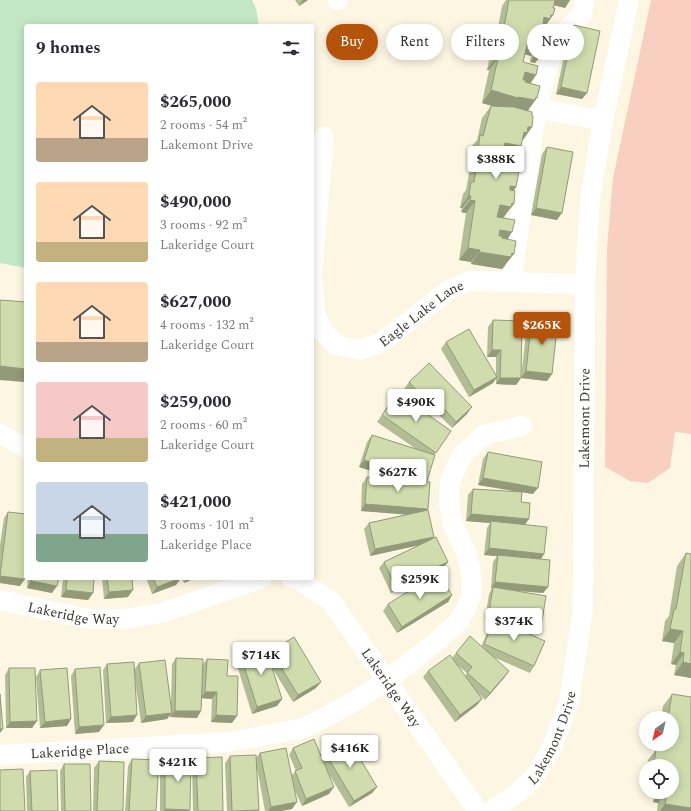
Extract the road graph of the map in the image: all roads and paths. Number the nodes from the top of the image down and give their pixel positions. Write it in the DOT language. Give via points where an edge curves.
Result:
graph roads {
  1 [pos="584,0"];
  2 [pos="629,0"];
  3 [pos="537,108"];
  4 [pos="603,121"];
  5 [pos="324,137"];
  6 [pos="314,251"];
  7 [pos="511,282"];
  8 [pos="585,284"];
  9 [pos="314,300"];
  10 [pos="522,426"];
  11 [pos="0,434"];
  12 [pos="24,447"];
  13 [pos="256,580"];
  14 [pos="299,580"];
  15 [pos="0,600"];
  16 [pos="386,681"];
  17 [pos="0,755"];
  18 [pos="478,811"];
  19 [pos="491,811"];
  1 -- 3 [label="street" via="582,14 556,40"];
  2 -- 4 [label="street, Lakemont Drive"];
  3 -- 4 [label="street"];
  3 -- 7 [label="street"];
  4 -- 8 [label="street, Lakemont Drive" via="590,199"];
  5 -- 6 [label="street, Eagle Lake Lane"];
  7 -- 8 [label="street, Eagle Lake Lane"];
  7 -- 9 [label="street, Eagle Lake Lane" via="469,281 449,290 381,343 360,350 336,345 323,332 315,313"];
  8 -- 19 [label="street, Lakemont Drive" via="582,609 569,702 552,747 534,778"];
  10 -- 16 [label="street, Lakeridge Place" via="484,435 461,456 450,482 449,501 452,522 467,555 472,578 471,598 460,620"];
  11 -- 12 [label="street"];
  13 -- 15 [label="street, Lakeridge Way" via="161,613 124,619 88,619"];
  14 -- 16 [label="street, Lakeridge Way" via="331,601"];
  16 -- 17 [label="street, Lakeridge Place" via="345,707 304,728 230,742"];
  16 -- 18 [label="street, Lakeridge Way"];
}
